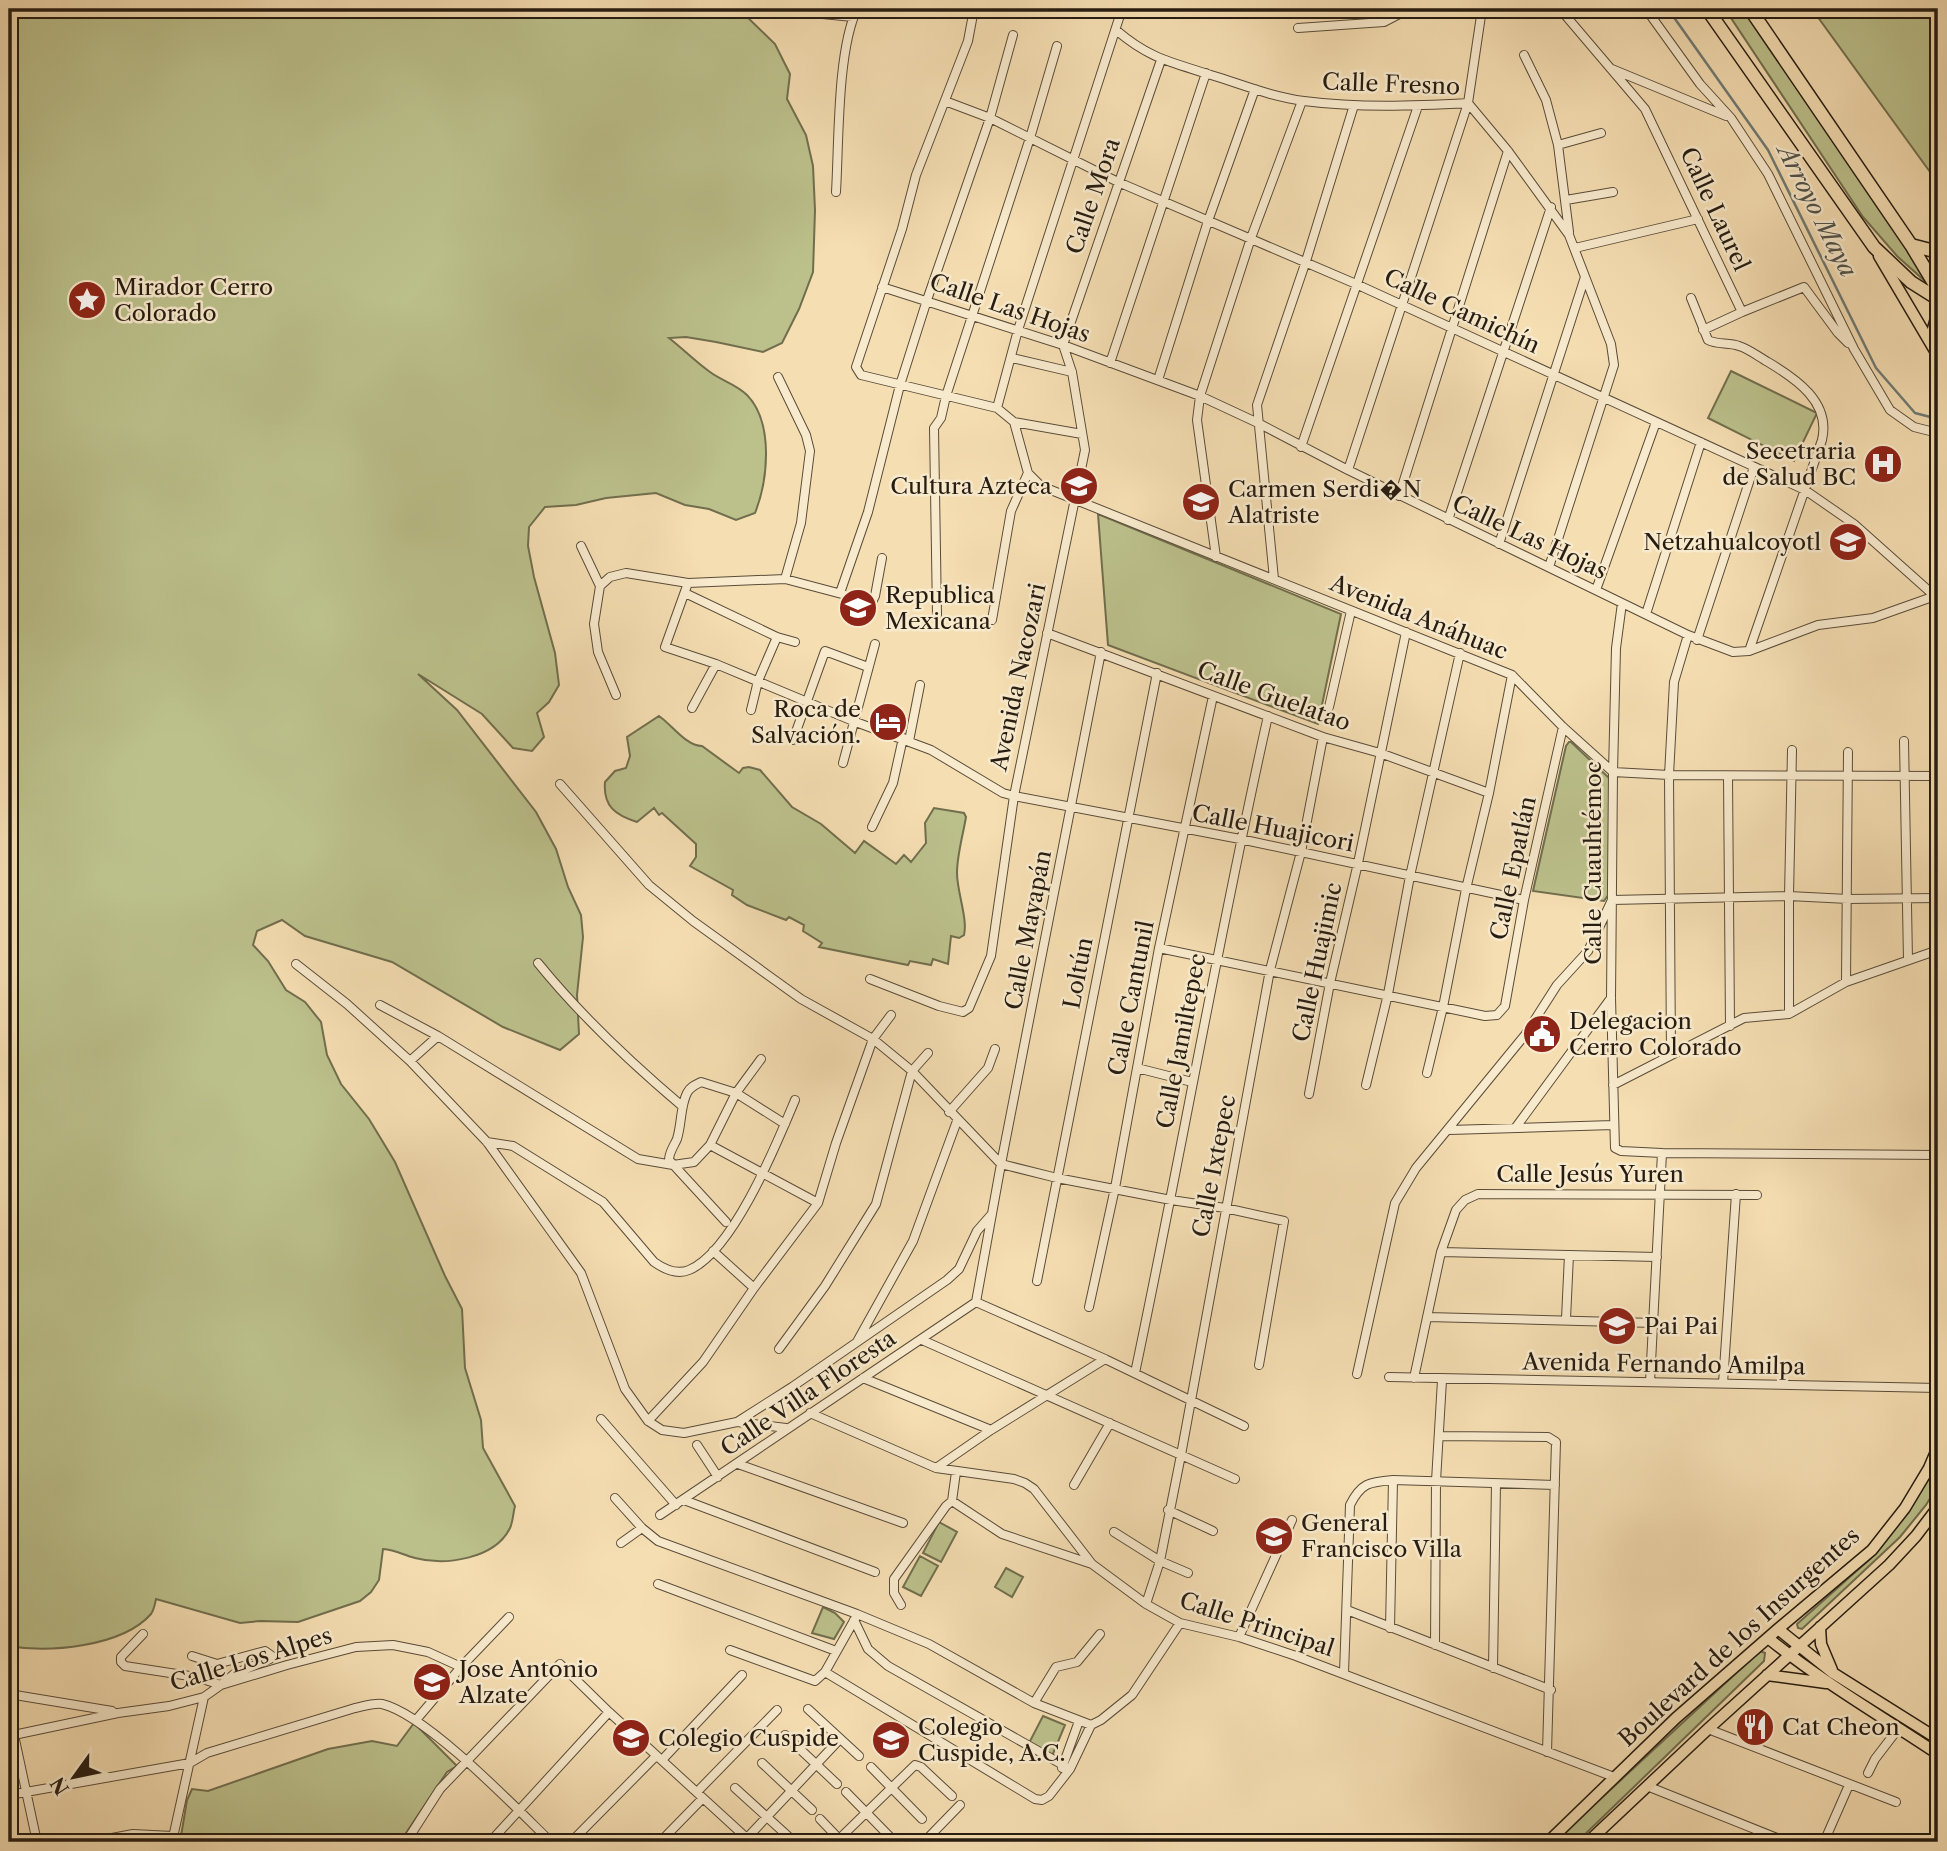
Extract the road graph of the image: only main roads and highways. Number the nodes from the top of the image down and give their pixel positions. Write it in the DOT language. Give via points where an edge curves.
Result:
graph roads {
  1 [pos="1707,9"];
  2 [pos="1750,9"];
  3 [pos="1911,245"];
  4 [pos="1874,247"];
  5 [pos="1938,252"];
  6 [pos="1938,290"];
  7 [pos="1938,299"];
  8 [pos="1938,311"];
  9 [pos="1937,352"];
  10 [pos="1938,1447"];
  11 [pos="1938,1509"];
  12 [pos="1820,1627"];
  13 [pos="1777,1629"];
  14 [pos="1768,1637"];
  15 [pos="1798,1647"];
  16 [pos="1789,1655"];
  17 [pos="1767,1675"];
  18 [pos="1832,1678"];
  19 [pos="1938,1739"];
  20 [pos="1938,1754"];
  21 [pos="1548,1842"];
  22 [pos="1588,1842"];
  1 -- 4 [label="highway"];
  2 -- 3 [label="highway"];
  3 -- 5 [label="highway"];
  3 -- 6 [label="highway"];
  4 -- 7 [label="highway" via="1911,282"];
  4 -- 9 [label="main road"];
  8 -- 9 [label="main road" via="1933,329"];
  10 -- 13 [label="main road, Boulevard de los Insurgentes" via="1905,1508 1872,1550"];
  11 -- 12 [label="main road, Boulevard de los Insurgentes" via="1889,1566"];
  12 -- 15 [label="main road, Boulevard de los Insurgentes"];
  12 -- 18 [label="main road"];
  13 -- 14 [label="main road, Boulevard de los Insurgentes"];
  13 -- 15 [label="main road"];
  14 -- 16 [label="main road"];
  14 -- 21 [label="main road, Boulevard de los Insurgentes"];
  15 -- 16 [label="main road, Boulevard de los Insurgentes"];
  15 -- 18 [label="main road"];
  16 -- 17 [label="main road, Boulevard de los Insurgentes"];
  16 -- 18 [label="main road"];
  17 -- 18 [label="main road"];
  17 -- 22 [label="main road, Boulevard de los Insurgentes"];
  18 -- 19 [label="main road"];
  18 -- 20 [label="main road"];
}
